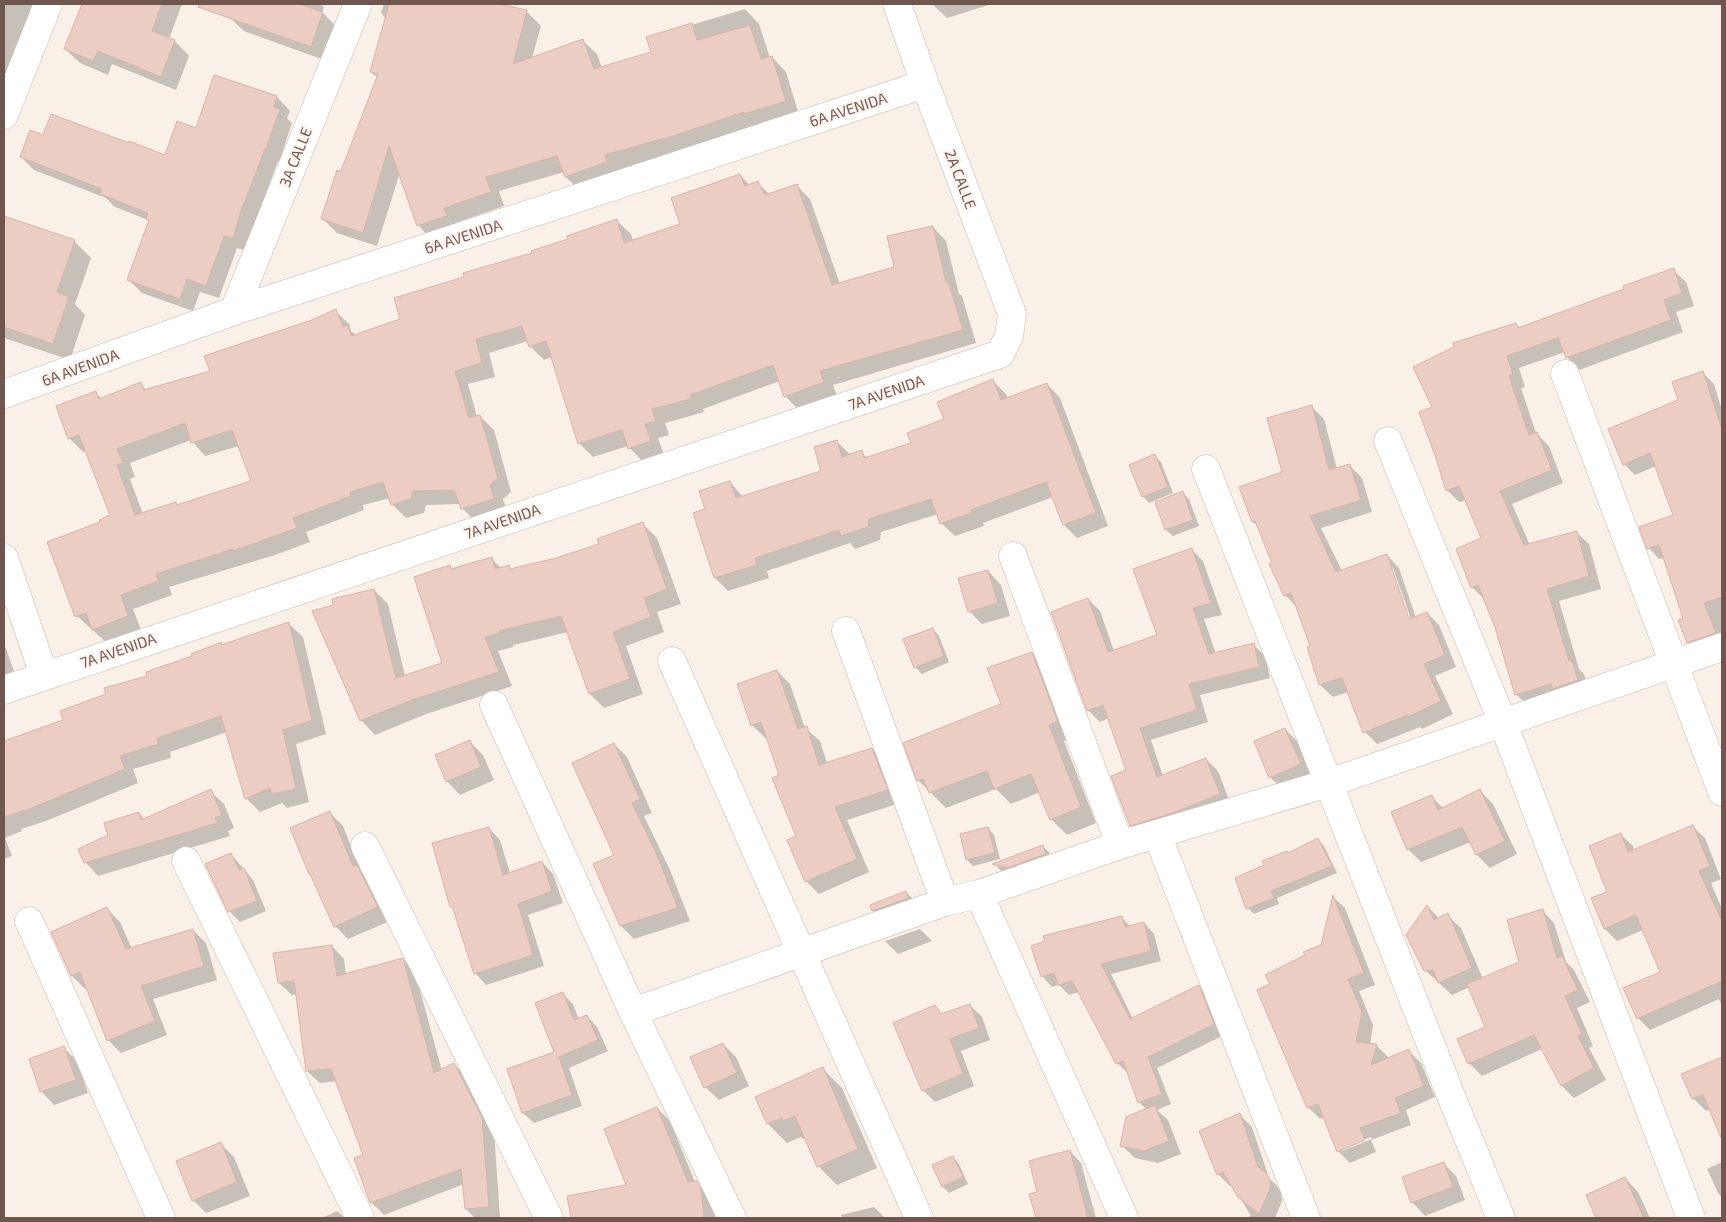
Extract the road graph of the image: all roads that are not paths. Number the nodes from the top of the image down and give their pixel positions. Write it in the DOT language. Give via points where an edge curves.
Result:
graph roads {
  1 [pos="48,4"];
  2 [pos="358,4"];
  3 [pos="897,4"];
  4 [pos="925,84"];
  5 [pos="4,114"];
  6 [pos="234,311"];
  7 [pos="1000,354"];
  8 [pos="1566,374"];
  9 [pos="4,394"];
  10 [pos="1388,441"];
  11 [pos="1206,468"];
  12 [pos="1013,556"];
  13 [pos="4,558"];
  14 [pos="846,631"];
  15 [pos="1722,647"];
  16 [pos="672,661"];
  17 [pos="1674,664"];
  18 [pos="44,675"];
  19 [pos="4,690"];
  20 [pos="494,705"];
  21 [pos="1503,723"];
  22 [pos="1329,783"];
  23 [pos="1722,792"];
  24 [pos="1157,834"];
  25 [pos="1120,845"];
  26 [pos="365,846"];
  27 [pos="186,861"];
  28 [pos="979,894"];
  29 [pos="945,902"];
  30 [pos="29,921"];
  31 [pos="801,952"];
  32 [pos="633,1012"];
  33 [pos="161,1218"];
  34 [pos="360,1218"];
  35 [pos="549,1218"];
  36 [pos="732,1218"];
  37 [pos="918,1218"];
  38 [pos="1124,1218"];
  39 [pos="1306,1218"];
  40 [pos="1501,1218"];
  41 [pos="1691,1218"];
  1 -- 5 [label="street"];
  2 -- 6 [label="street, 3A CALLE"];
  3 -- 4 [label="street, 2A CALLE"];
  4 -- 6 [label="street, 6A AVENIDA"];
  4 -- 7 [label="street, 2A CALLE" via="1012,314 1009,336"];
  6 -- 9 [label="street, 6A AVENIDA"];
  7 -- 18 [label="street, 7A AVENIDA"];
  8 -- 17 [label="street"];
  10 -- 21 [label="street"];
  11 -- 22 [label="street"];
  12 -- 25 [label="street"];
  13 -- 18 [label="street"];
  14 -- 29 [label="street"];
  15 -- 17 [label="street"];
  16 -- 31 [label="street"];
  17 -- 21 [label="street"];
  17 -- 23 [label="street"];
  18 -- 19 [label="street, 7A AVENIDA"];
  20 -- 32 [label="street"];
  21 -- 22 [label="street"];
  21 -- 41 [label="street"];
  22 -- 24 [label="street"];
  22 -- 40 [label="street"];
  24 -- 25 [label="street"];
  24 -- 39 [label="street"];
  25 -- 28 [label="street"];
  26 -- 35 [label="street"];
  27 -- 34 [label="street"];
  28 -- 29 [label="street"];
  28 -- 38 [label="street"];
  29 -- 31 [label="street"];
  30 -- 33 [label="street"];
  31 -- 32 [label="street"];
  31 -- 37 [label="street"];
  32 -- 36 [label="street"];
}
